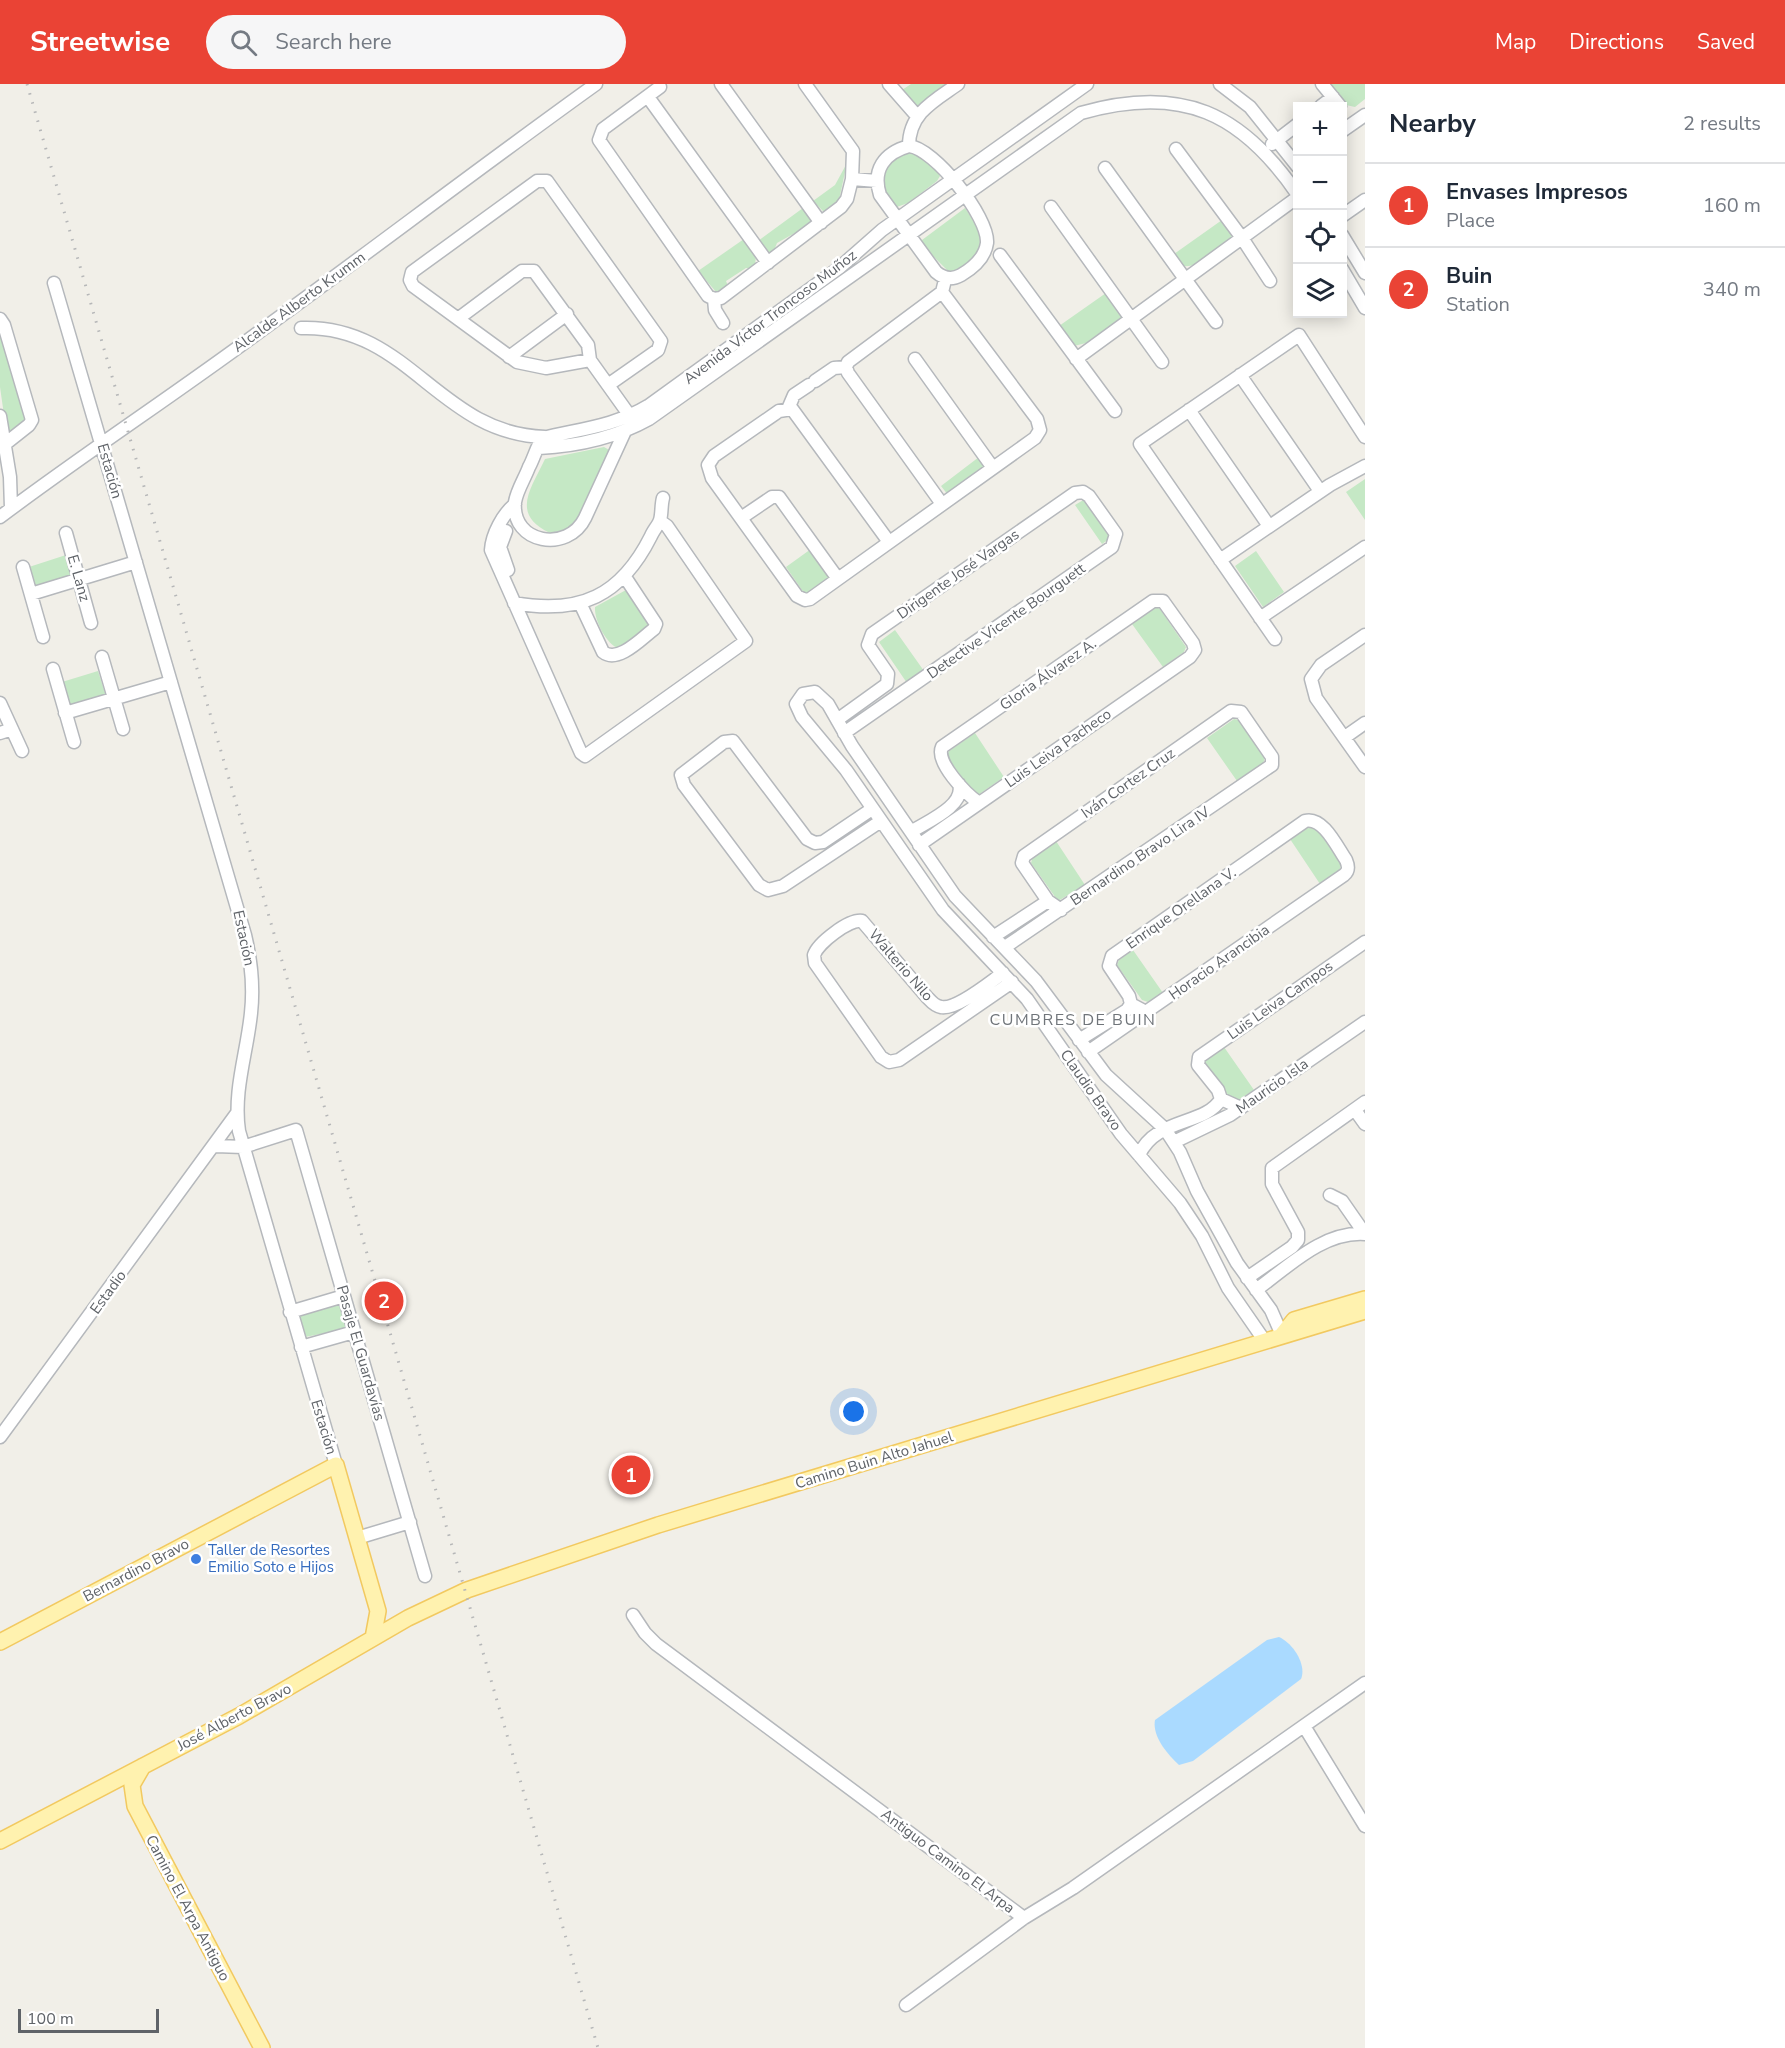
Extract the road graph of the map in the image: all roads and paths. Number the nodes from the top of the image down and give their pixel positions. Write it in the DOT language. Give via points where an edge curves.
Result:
graph roads {
  1 [pos="596,84"];
  2 [pos="720,84"];
  3 [pos="805,84"];
  4 [pos="889,84"];
  5 [pos="958,84"];
  6 [pos="1087,84"];
  7 [pos="1323,84"];
  8 [pos="1215,86"];
  9 [pos="660,87"];
  10 [pos="1135,89"];
  11 [pos="1197,96"];
  12 [pos="648,97"];
  13 [pos="1336,102"];
  14 [pos="1365,115"];
  15 [pos="917,116"];
  16 [pos="1347,116"];
  17 [pos="1353,124"];
  18 [pos="1293,128"];
  19 [pos="1347,128"];
  20 [pos="1277,140"];
  21 [pos="909,146"];
  22 [pos="1176,149"];
  23 [pos="1265,150"];
  24 [pos="1293,161"];
  25 [pos="1106,168"];
  26 [pos="1293,169"];
  27 [pos="1284,175"];
  28 [pos="852,179"];
  29 [pos="952,180"];
  30 [pos="877,182"];
  31 [pos="1293,188"];
  32 [pos="965,197"];
  33 [pos="1293,200"];
  34 [pos="1365,200"];
  35 [pos="1051,207"];
  36 [pos="1347,213"];
  37 [pos="897,220"];
  38 [pos="821,223"];
  39 [pos="910,237"];
  40 [pos="1242,238"];
  41 [pos="1347,243"];
  42 [pos="1000,255"];
  43 [pos="768,263"];
  44 [pos="1365,273"];
  45 [pos="1347,277"];
  46 [pos="946,278"];
  47 [pos="1185,279"];
  48 [pos="1270,282"];
  49 [pos="54,283"];
  50 [pos="942,292"];
  51 [pos="714,299"];
  52 [pos="1365,308"];
  53 [pos="567,314"];
  54 [pos="459,318"];
  55 [pos="0,319"];
  56 [pos="1131,319"];
  57 [pos="1216,322"];
  58 [pos="723,323"];
  59 [pos="301,328"];
  60 [pos="509,357"];
  61 [pos="1076,358"];
  62 [pos="915,359"];
  63 [pos="590,360"];
  64 [pos="1162,362"];
  65 [pos="846,367"];
  66 [pos="1240,375"];
  67 [pos="608,385"];
  68 [pos="674,395"];
  69 [pos="788,408"];
  70 [pos="1189,410"];
  71 [pos="1115,411"];
  72 [pos="0,416"];
  73 [pos="630,416"];
  74 [pos="625,431"];
  75 [pos="1365,437"];
  76 [pos="542,442"];
  77 [pos="102,443"];
  78 [pos="4,444"];
  79 [pos="1365,466"];
  80 [pos="993,468"];
  81 [pos="10,477"];
  82 [pos="1320,491"];
  83 [pos="1083,492"];
  84 [pos="27,497"];
  85 [pos="663,498"];
  86 [pos="942,504"];
  87 [pos="11,508"];
  88 [pos="516,509"];
  89 [pos="0,517"];
  90 [pos="741,518"];
  91 [pos="660,521"];
  92 [pos="1269,526"];
  93 [pos="66,532"];
  94 [pos="889,542"];
  95 [pos="1365,547"];
  96 [pos="1220,560"];
  97 [pos="136,562"];
  98 [pos="23,567"];
  99 [pos="625,577"];
  100 [pos="79,579"];
  101 [pos="838,579"];
  102 [pos="31,594"];
  103 [pos="1160,600"];
  104 [pos="580,603"];
  105 [pos="518,604"];
  106 [pos="1260,618"];
  107 [pos="92,623"];
  108 [pos="1365,635"];
  109 [pos="43,637"];
  110 [pos="1275,639"];
  111 [pos="102,657"];
  112 [pos="53,669"];
  113 [pos="887,676"];
  114 [pos="171,682"];
  115 [pos="908,690"];
  116 [pos="114,699"];
  117 [pos="0,703"];
  118 [pos="1238,710"];
  119 [pos="66,713"];
  120 [pos="837,720"];
  121 [pos="1365,723"];
  122 [pos="123,729"];
  123 [pos="6,731"];
  124 [pos="844,733"];
  125 [pos="1345,737"];
  126 [pos="74,742"];
  127 [pos="22,751"];
  128 [pos="861,760"];
  129 [pos="1365,767"];
  130 [pos="846,770"];
  131 [pos="959,784"];
  132 [pos="979,803"];
  133 [pos="872,808"];
  134 [pos="880,820"];
  135 [pos="1311,820"];
  136 [pos="911,832"];
  137 [pos="817,843"];
  138 [pos="919,845"];
  139 [pos="828,855"];
  140 [pos="813,865"];
  141 [pos="945,882"];
  142 [pos="929,892"];
  143 [pos="1048,901"];
  144 [pos="1061,910"];
  145 [pos="993,937"];
  146 [pos="1365,942"];
  147 [pos="1005,948"];
  148 [pos="1008,978"];
  149 [pos="1036,981"];
  150 [pos="1023,994"];
  151 [pos="1131,1004"];
  152 [pos="944,1007"];
  153 [pos="1146,1012"];
  154 [pos="1365,1022"];
  155 [pos="949,1026"];
  156 [pos="1080,1040"];
  157 [pos="1088,1053"];
  158 [pos="1221,1099"];
  159 [pos="1360,1106"];
  160 [pos="1241,1108"];
  161 [pos="237,1113"];
  162 [pos="1365,1124"];
  163 [pos="1165,1129"];
  164 [pos="1174,1142"];
  165 [pos="216,1146"];
  166 [pos="243,1147"];
  167 [pos="1139,1155"];
  168 [pos="1330,1195"];
  169 [pos="1298,1232"];
  170 [pos="1365,1234"];
  171 [pos="1319,1245"];
  172 [pos="1244,1274"];
  173 [pos="1223,1280"];
  174 [pos="1256,1290"];
  175 [pos="344,1296"];
  176 [pos="1365,1299"];
  177 [pos="1365,1311"];
  178 [pos="290,1312"];
  179 [pos="354,1332"];
  180 [pos="1282,1335"];
  181 [pos="1264,1340"];
  182 [pos="301,1347"];
  183 [pos="0,1437"];
  184 [pos="336,1465"];
  185 [pos="410,1522"];
  186 [pos="357,1538"];
  187 [pos="425,1576"];
  188 [pos="467,1590"];
  189 [pos="375,1598"];
  190 [pos="633,1615"];
  191 [pos="408,1618"];
  192 [pos="373,1638"];
  193 [pos="0,1642"];
  194 [pos="1365,1683"];
  195 [pos="1304,1726"];
  196 [pos="143,1766"];
  197 [pos="1365,1826"];
  198 [pos="0,1841"];
  199 [pos="1024,1918"];
  200 [pos="906,2005"];
  201 [pos="262,2048"];
  1 -- 77 [label="street, Alcalde Alberto Krumm" via="259,333"];
  2 -- 38 [label="street"];
  3 -- 28 [label="street" via="853,151"];
  4 -- 15 [label="street"];
  5 -- 15 [label="street"];
  6 -- 29 [label="street, Avenida Víctor Troncoso Muñoz"];
  7 -- 13 [label="street"];
  8 -- 20 [label="street" via="1242,100"];
  9 -- 12 [label="street"];
  10 -- 32 [label="street, Avenida Víctor Troncoso Muñoz" via="1081,113"];
  11 -- 23 [label="street" via="1231,114"];
  12 -- 43 [label="street"];
  12 -- 51 [label="street" via="603,129 600,143 708,296"];
  14 -- 17 [label="street"];
  15 -- 21 [label="street" via="909,131"];
  16 -- 17 [label="street"];
  17 -- 19 [label="street"];
  18 -- 20 [label="street"];
  20 -- 23 [label="street"];
  20 -- 24 [label="street"];
  21 -- 29 [label="street" via="926,152"];
  21 -- 30 [label="street" via="888,154 879,167"];
  22 -- 40 [label="street"];
  23 -- 27 [label="street"];
  25 -- 47 [label="street"];
  26 -- 27 [label="street"];
  27 -- 31 [label="street"];
  28 -- 30 [label="street"];
  28 -- 38 [label="street" via="844,203"];
  29 -- 32 [label="street"];
  29 -- 37 [label="street, Avenida Víctor Troncoso Muñoz"];
  30 -- 37 [label="street" via="880,195"];
  32 -- 39 [label="street, Avenida Víctor Troncoso Muñoz"];
  32 -- 46 [label="street" via="981,218 987,245 976,263 956,278"];
  33 -- 40 [label="street"];
  34 -- 36 [label="street"];
  35 -- 56 [label="street"];
  37 -- 39 [label="street"];
  37 -- 68 [label="street, Avenida Víctor Troncoso Muñoz"];
  38 -- 43 [label="street"];
  39 -- 46 [label="street" via="936,272"];
  39 -- 68 [label="street, Avenida Víctor Troncoso Muñoz"];
  40 -- 47 [label="street"];
  40 -- 48 [label="street"];
  41 -- 44 [label="street"];
  42 -- 61 [label="street"];
  43 -- 51 [label="street" via="721,298"];
  45 -- 52 [label="street"];
  46 -- 50 [label="street"];
  47 -- 56 [label="street"];
  47 -- 57 [label="street"];
  49 -- 77 [label="street, Estación"];
  50 -- 65 [label="street"];
  50 -- 80 [label="street" via="1039,422 1035,438"];
  51 -- 58 [label="street"];
  53 -- 54 [label="street" via="536,273 527,269"];
  53 -- 60 [label="street"];
  53 -- 63 [label="street" via="588,345"];
  54 -- 60 [label="street"];
  54 -- 67 [label="street" via="413,286 412,272 537,181 544,180 550,183 661,341 658,350"];
  55 -- 78 [label="street" via="32,420"];
  56 -- 61 [label="street"];
  56 -- 64 [label="street"];
  59 -- 76 [label="street" via="330,329 364,339 397,358 474,418"];
  60 -- 63 [label="street" via="546,368"];
  61 -- 71 [label="street"];
  62 -- 80 [label="street"];
  63 -- 67 [label="street"];
  65 -- 69 [label="street" via="834,368 794,395"];
  65 -- 86 [label="street"];
  66 -- 70 [label="street"];
  66 -- 75 [label="street" via="1299,335"];
  66 -- 82 [label="street"];
  67 -- 73 [label="street"];
  68 -- 73 [label="street, Avenida Víctor Troncoso Muñoz"];
  68 -- 74 [label="street, Avenida Víctor Troncoso Muñoz" via="649,419"];
  69 -- 90 [label="street" via="710,462 709,473"];
  69 -- 94 [label="street" via="797,414"];
  70 -- 92 [label="street"];
  70 -- 96 [label="street" via="1140,444"];
  72 -- 78 [label="street"];
  73 -- 76 [label="street, Avenida Víctor Troncoso Muñoz"];
  74 -- 76 [label="street, Avenida Víctor Troncoso Muñoz" via="578,444"];
  74 -- 88 [label="street" via="585,518 572,534 555,541 542,540 524,529"];
  76 -- 88 [label="street"];
  77 -- 84 [label="street, Alcalde Alberto Krumm"];
  77 -- 97 [label="street, Estación"];
  78 -- 81 [label="street"];
  79 -- 82 [label="street"];
  80 -- 86 [label="street"];
  81 -- 84 [label="street"];
  81 -- 87 [label="street"];
  82 -- 92 [label="street"];
  83 -- 113 [label="street, Dirigente José Vargas" via="1075,493 870,635 868,645"];
  83 -- 115 [label="street, Detective Vicente Bourguett" via="1114,531 1114,545"];
  84 -- 87 [label="street, Alcalde Alberto Krumm"];
  85 -- 91 [label="street"];
  86 -- 94 [label="street"];
  87 -- 89 [label="street, Alcalde Alberto Krumm"];
  88 -- 105 [label="street" via="504,516 491,550"];
  90 -- 101 [label="street" via="798,598 810,599"];
  90 -- 101 [label="street" via="772,496 779,496"];
  91 -- 99 [label="street"];
  91 -- 105 [label="street" via="667,525 746,640 587,755 581,753"];
  92 -- 96 [label="street"];
  93 -- 100 [label="street, E. Lanz"];
  94 -- 101 [label="street"];
  95 -- 106 [label="street"];
  96 -- 106 [label="street"];
  97 -- 100 [label="street"];
  97 -- 114 [label="street, Estación"];
  98 -- 102 [label="street"];
  99 -- 104 [label="street" via="602,594"];
  99 -- 104 [label="street" via="656,624 618,656 603,652"];
  100 -- 102 [label="street"];
  100 -- 107 [label="street, E. Lanz"];
  102 -- 109 [label="street"];
  103 -- 131 [label="street, Gloria Álvarez A." via="1153,601 944,746 941,760"];
  103 -- 132 [label="street, Luis Leiva Pacheco" via="1193,643 1195,650 1190,657"];
  104 -- 105 [label="street" via="558,607"];
  106 -- 110 [label="street"];
  108 -- 125 [label="street" via="1322,665 1311,679 1316,698"];
  111 -- 116 [label="street"];
  112 -- 119 [label="street"];
  113 -- 115 [label="street, Dirigente José Vargas"];
  113 -- 120 [label="street" via="883,689"];
  114 -- 116 [label="street"];
  114 -- 161 [label="street, Estación" via="250,958 252,1002"];
  115 -- 124 [label="street, Detective Vicente Bourguett"];
  116 -- 119 [label="street"];
  116 -- 122 [label="street"];
  117 -- 123 [label="street"];
  118 -- 143 [label="street, Iván Cortez Cruz" via="1231,711 1025,855 1022,860"];
  118 -- 144 [label="street, Bernardino Bravo Lira IV" via="1273,762"];
  119 -- 126 [label="street"];
  120 -- 124 [label="street, Claudio Bravo"];
  120 -- 130 [label="street, Claudio Bravo" via="818,693 807,692 797,700 802,717"];
  121 -- 125 [label="street"];
  123 -- 127 [label="street"];
  124 -- 128 [label="street, Claudio Bravo"];
  125 -- 129 [label="street"];
  128 -- 130 [label="street"];
  128 -- 136 [label="street, Claudio Bravo"];
  130 -- 133 [label="street, Claudio Bravo"];
  131 -- 132 [label="street"];
  131 -- 136 [label="street" via="957,800"];
  132 -- 138 [label="street, Luis Leiva Pacheco"];
  133 -- 134 [label="street, Claudio Bravo"];
  133 -- 137 [label="street"];
  134 -- 139 [label="street"];
  134 -- 142 [label="street, Claudio Bravo"];
  135 -- 151 [label="street, Enrique Orellana V." via="1112,956 1109,966"];
  135 -- 153 [label="street, Horacio Arancibia" via="1320,823 1346,860 1348,869 1344,876"];
  136 -- 138 [label="street, Claudio Bravo"];
  137 -- 139 [label="street"];
  137 -- 140 [label="street"];
  137 -- 140 [label="street" via="733,741 724,742 684,770 684,785 765,889 783,886"];
  138 -- 141 [label="street, Claudio Bravo"];
  139 -- 140 [label="street"];
  141 -- 142 [label="street"];
  141 -- 145 [label="street, Claudio Bravo"];
  142 -- 148 [label="street, Claudio Bravo" via="960,931"];
  143 -- 144 [label="street"];
  143 -- 145 [label="street, Bernardino Bravo Lira IV"];
  144 -- 147 [label="street, Bernardino Bravo Lira IV"];
  145 -- 147 [label="street, Claudio Bravo"];
  146 -- 158 [label="street, Luis Leiva Campos" via="1201,1055 1197,1061"];
  147 -- 149 [label="street, Claudio Bravo"];
  148 -- 150 [label="street, Claudio Bravo"];
  148 -- 152 [label="street, Walterio Nilo" via="956,1005"];
  148 -- 155 [label="street"];
  149 -- 150 [label="street"];
  149 -- 156 [label="street, Claudio Bravo"];
  150 -- 167 [label="street, Claudio Bravo"];
  151 -- 153 [label="street"];
  151 -- 156 [label="street"];
  152 -- 155 [label="street, Walterio Nilo"];
  152 -- 155 [label="street, Walterio Nilo" via="933,1004 860,921 852,922 818,947 813,957 881,1057 890,1062"];
  153 -- 157 [label="street, Horacio Arancibia"];
  154 -- 160 [label="street, Mauricio Isla"];
  156 -- 157 [label="street, Claudio Bravo"];
  157 -- 163 [label="street, Claudio Bravo" via="1113,1082"];
  158 -- 160 [label="street"];
  158 -- 163 [label="street, Mauricio Isla" via="1210,1109"];
  159 -- 162 [label="street"];
  159 -- 169 [label="street" via="1272,1168 1272,1184"];
  160 -- 164 [label="street, Mauricio Isla"];
  161 -- 165 [label="street, Estadio"];
  161 -- 166 [label="street, Estación"];
  163 -- 164 [label="street, Claudio Bravo"];
  163 -- 167 [label="street" via="1147,1140"];
  164 -- 172 [label="street, Claudio Bravo"];
  165 -- 166 [label="street"];
  165 -- 183 [label="street, Estadio"];
  166 -- 175 [label="street, Pasaje El Guardavías" via="296,1131"];
  166 -- 178 [label="street, Estación"];
  167 -- 173 [label="street, Claudio Bravo" via="1191,1219"];
  168 -- 170 [label="street" via="1342,1201"];
  169 -- 171 [label="street"];
  169 -- 172 [label="street" via="1292,1247"];
  170 -- 171 [label="street" via="1344,1234"];
  171 -- 174 [label="street"];
  172 -- 173 [label="street"];
  172 -- 174 [label="street, Claudio Bravo"];
  173 -- 181 [label="street, Claudio Bravo"];
  174 -- 180 [label="street, Claudio Bravo"];
  175 -- 178 [label="street"];
  175 -- 179 [label="street, Pasaje El Guardavías"];
  176 -- 180 [label="main road, Camino Buin Alto Jahuel" via="1294,1320"];
  177 -- 180 [label="main road, Camino Buin Alto Jahuel"];
  178 -- 182 [label="street, Estación"];
  179 -- 182 [label="street"];
  179 -- 185 [label="street, Pasaje El Guardavías"];
  180 -- 181 [label="main road, Camino Buin Alto Jahuel"];
  181 -- 188 [label="main road, Camino Buin Alto Jahuel" via="658,1525"];
  182 -- 184 [label="street, Estación"];
  184 -- 186 [label="main road, Estación"];
  184 -- 193 [label="main road, Bernardino Bravo"];
  185 -- 186 [label="street"];
  185 -- 187 [label="street, Pasaje El Guardavías"];
  186 -- 189 [label="main road, Estación"];
  188 -- 191 [label="main road, José Alberto Bravo"];
  189 -- 191 [label="main road" via="390,1613"];
  189 -- 192 [label="main road, Estación" via="378,1618"];
  190 -- 199 [label="street, Antiguo Camino El Arpa" via="656,1644"];
  191 -- 192 [label="main road, José Alberto Bravo"];
  192 -- 196 [label="main road, José Alberto Bravo"];
  194 -- 195 [label="street, Antiguo Camino El Arpa"];
  195 -- 197 [label="street"];
  195 -- 199 [label="street, Antiguo Camino El Arpa"];
  196 -- 198 [label="main road, José Alberto Bravo"];
  196 -- 201 [label="main road, Camino El Arpa Antiguo" via="132,1785 135,1806"];
  199 -- 200 [label="street"];
}
